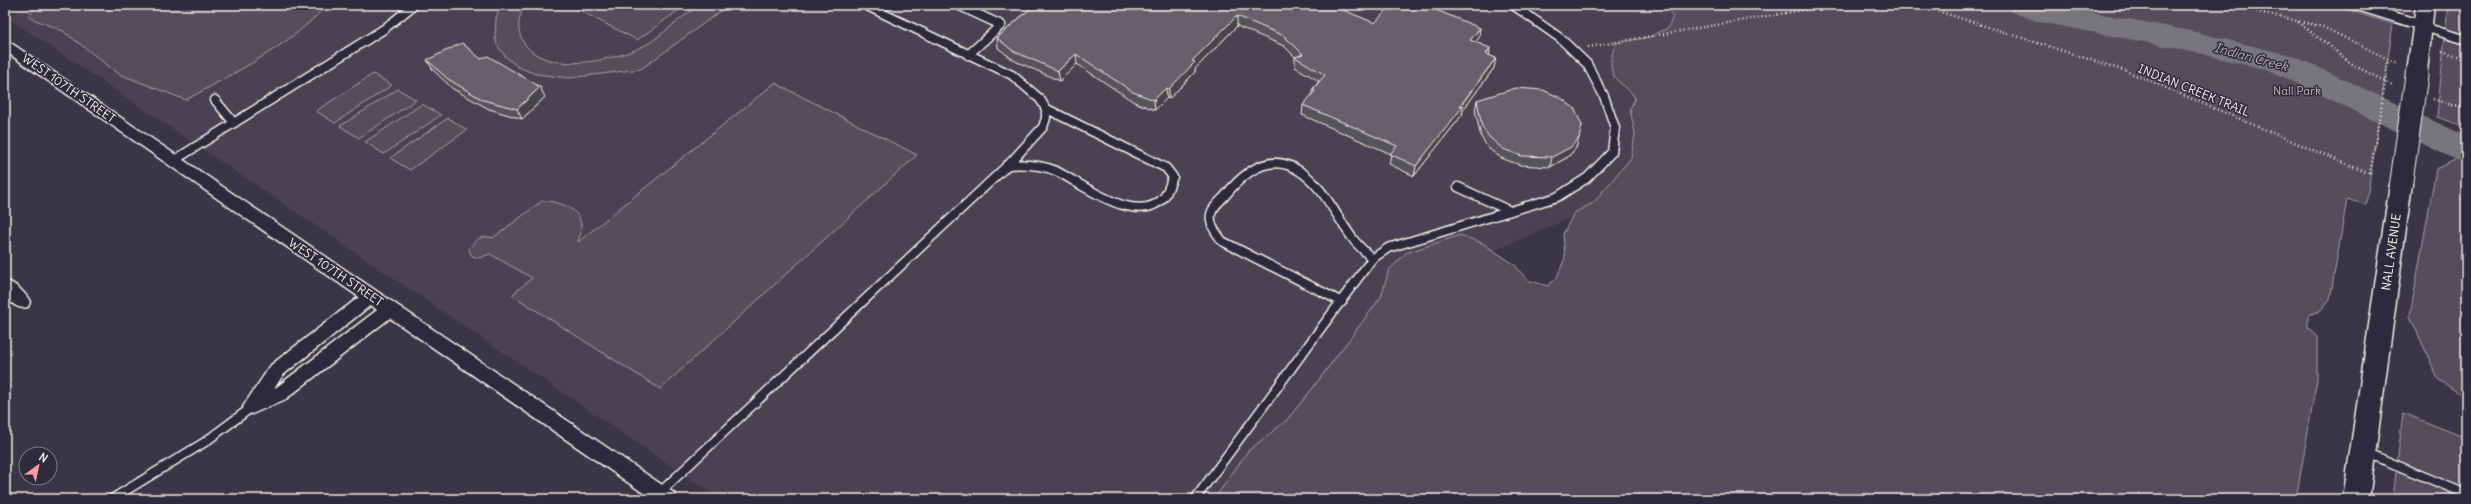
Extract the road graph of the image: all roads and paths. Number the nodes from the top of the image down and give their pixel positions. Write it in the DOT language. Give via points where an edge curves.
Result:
graph roads {
  1 [pos="414,5"];
  2 [pos="865,5"];
  3 [pos="958,5"];
  4 [pos="1513,5"];
  5 [pos="1832,5"];
  6 [pos="1919,5"];
  7 [pos="2229,5"];
  8 [pos="2356,5"];
  9 [pos="2425,5"];
  10 [pos="2297,21"];
  11 [pos="2421,26"];
  12 [pos="2466,40"];
  13 [pos="5,44"];
  14 [pos="1572,50"];
  15 [pos="2442,52"];
  16 [pos="968,55"];
  17 [pos="2466,59"];
  18 [pos="2397,87"];
  19 [pos="2431,99"];
  20 [pos="215,100"];
  21 [pos="2466,106"];
  22 [pos="1047,109"];
  23 [pos="234,123"];
  24 [pos="173,161"];
  25 [pos="1007,166"];
  26 [pos="1458,187"];
  27 [pos="1510,211"];
  28 [pos="1372,259"];
  29 [pos="5,286"];
  30 [pos="371,296"];
  31 [pos="22,302"];
  32 [pos="1342,302"];
  33 [pos="390,309"];
  34 [pos="252,407"];
  35 [pos="2363,451"];
  36 [pos="2466,494"];
  37 [pos="660,497"];
  38 [pos="112,499"];
  39 [pos="1195,499"];
  40 [pos="2356,499"];
  1 -- 23 [label="lane" via="384,29"];
  2 -- 16 [label="lane"];
  3 -- 16 [label="lane" via="1001,25"];
  4 -- 14 [label="lane" via="1529,14"];
  5 -- 14 [label="path"];
  6 -- 10 [label="path, INDIAN CREEK TRAIL, bridge" via="2126,71 2370,174 2390,60 2323,27"];
  7 -- 10 [label="path, INDIAN CREEK TRAIL"];
  8 -- 11 [label="street"];
  9 -- 11 [label="main road, NALL AVENUE"];
  10 -- 18 [label="path" via="2344,60 2375,79"];
  11 -- 12 [label="lane"];
  11 -- 35 [label="main road, NALL AVENUE, bridge" via="2417,72"];
  13 -- 24 [label="street, WEST 107TH STREET"];
  14 -- 27 [label="lane" via="1587,64 1604,96 1615,128 1612,152 1587,178 1557,197"];
  15 -- 17 [label="path"];
  16 -- 22 [label="lane" via="1012,75 1033,89"];
  19 -- 21 [label="path"];
  20 -- 23 [label="lane"];
  22 -- 25 [label="lane" via="1048,119 1041,132"];
  22 -- 25 [label="lane" via="1166,168 1173,177 1169,192 1156,206 1142,210 1125,207 1054,171 1031,163"];
  23 -- 24 [label="lane"];
  24 -- 30 [label="street, WEST 107TH STREET"];
  25 -- 37 [label="lane"];
  26 -- 27 [label="lane"];
  27 -- 28 [label="lane" via="1388,248"];
  28 -- 32 [label="lane"];
  28 -- 32 [label="lane" via="1354,241 1308,175 1294,167 1280,163 1261,164 1249,170 1211,212 1211,225 1222,241"];
  29 -- 31 [label="street"];
  30 -- 33 [label="street, WEST 107TH STREET"];
  30 -- 34 [label="street" via="276,370"];
  32 -- 39 [label="lane"];
  33 -- 34 [label="street" via="280,394"];
  33 -- 37 [label="street, WEST 107TH STREET"];
  34 -- 38 [label="lane" via="204,442"];
  35 -- 36 [label="lane"];
  35 -- 40 [label="main road, NALL AVENUE"];
}
